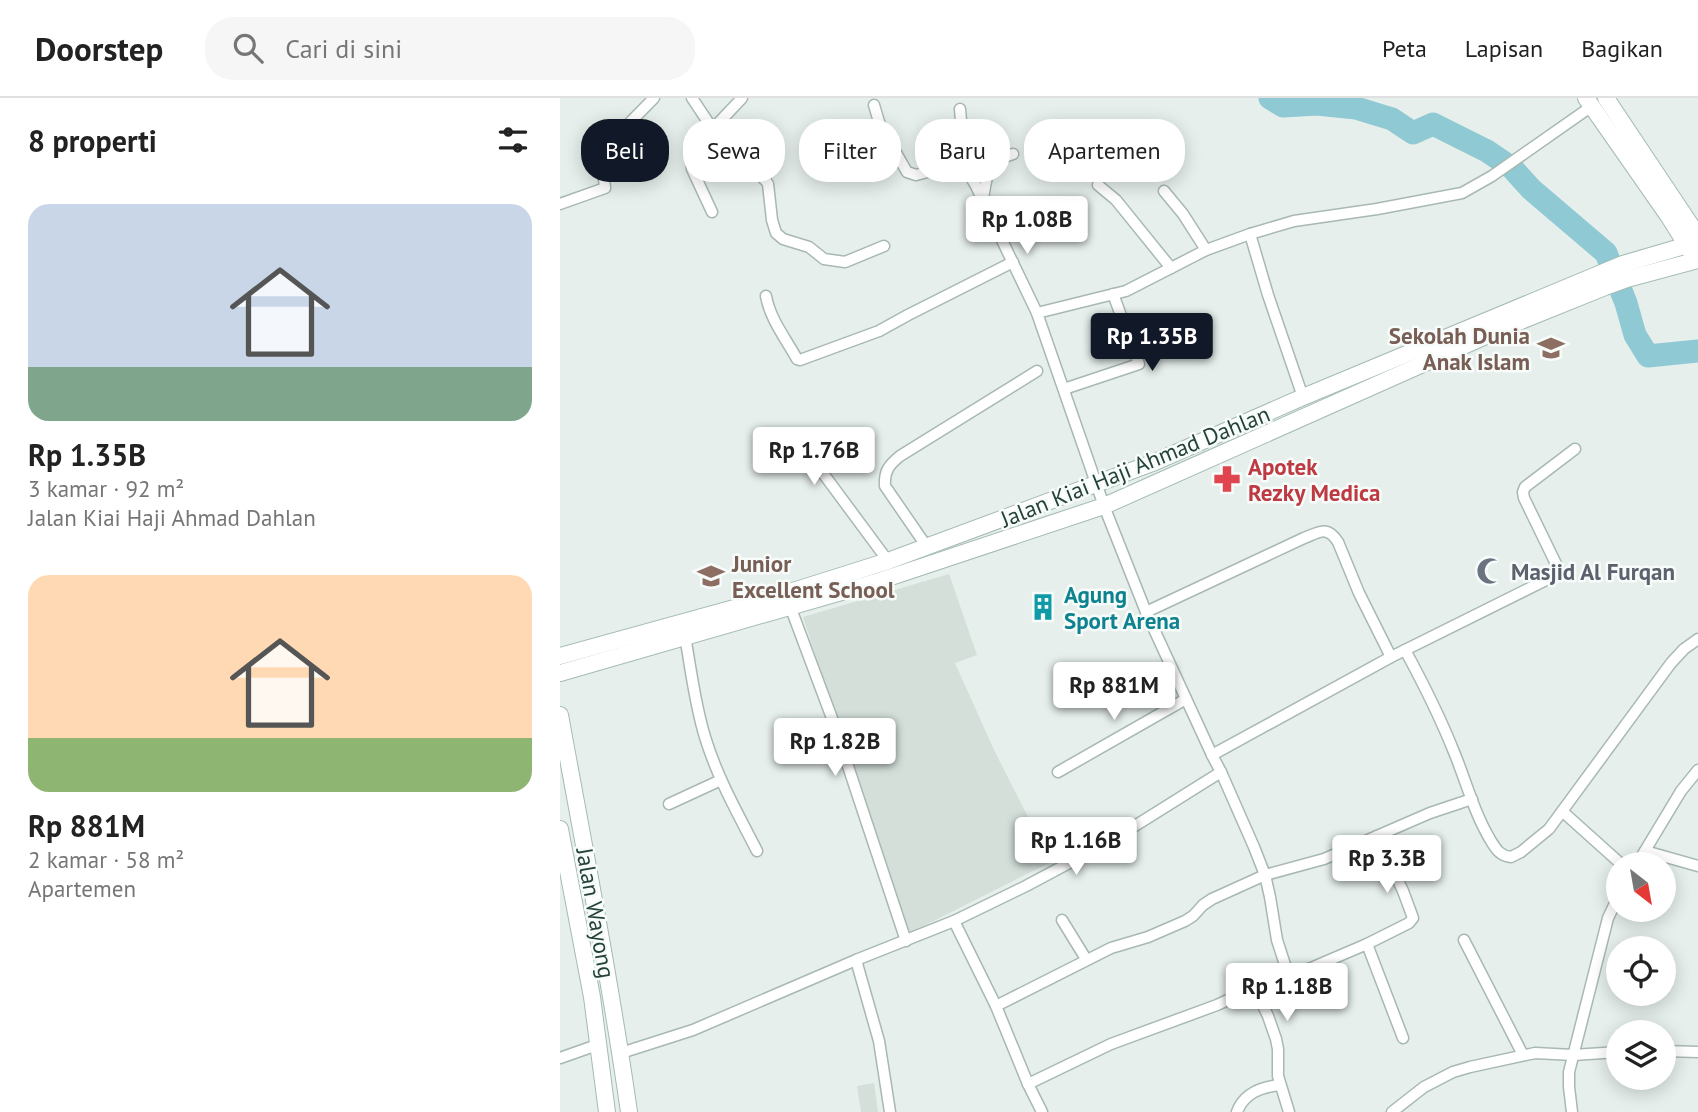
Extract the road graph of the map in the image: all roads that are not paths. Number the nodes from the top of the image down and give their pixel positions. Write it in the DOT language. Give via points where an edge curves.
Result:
graph roads {
  1 [pos="654,98"];
  2 [pos="692,98"];
  3 [pos="742,98"];
  4 [pos="1601,100"];
  5 [pos="874,105"];
  6 [pos="960,109"];
  7 [pos="706,119"];
  8 [pos="721,119"];
  9 [pos="961,119"];
  10 [pos="1013,154"];
  11 [pos="915,175"];
  12 [pos="698,182"];
  13 [pos="766,182"];
  14 [pos="973,182"];
  15 [pos="1098,185"];
  16 [pos="1164,191"];
  17 [pos="983,201"];
  18 [pos="560,204"];
  19 [pos="712,212"];
  20 [pos="1250,234"];
  21 [pos="1694,241"];
  22 [pos="884,246"];
  23 [pos="1206,250"];
  24 [pos="1697,261"];
  25 [pos="1013,262"];
  26 [pos="1171,268"];
  27 [pos="1625,272"];
  28 [pos="1602,280"];
  29 [pos="1113,294"];
  30 [pos="766,296"];
  31 [pos="1037,313"];
  32 [pos="1038,371"];
  33 [pos="1064,389"];
  34 [pos="1303,397"];
  35 [pos="1575,449"];
  36 [pos="811,457"];
  37 [pos="1097,484"];
  38 [pos="1104,506"];
  39 [pos="927,547"];
  40 [pos="888,561"];
  41 [pos="790,606"];
  42 [pos="1146,612"];
  43 [pos="685,636"];
  44 [pos="1698,639"];
  45 [pos="1405,650"];
  46 [pos="1391,657"];
  47 [pos="561,665"];
  48 [pos="1186,699"];
  49 [pos="560,715"];
  50 [pos="1212,755"];
  51 [pos="1698,770"];
  52 [pos="1058,772"];
  53 [pos="1221,772"];
  54 [pos="721,779"];
  55 [pos="1472,799"];
  56 [pos="669,804"];
  57 [pos="1562,811"];
  58 [pos="560,829"];
  59 [pos="1377,836"];
  60 [pos="757,850"];
  61 [pos="1645,851"];
  62 [pos="1607,852"];
  63 [pos="1698,866"];
  64 [pos="1265,875"];
  65 [pos="1062,920"];
  66 [pos="954,921"];
  67 [pos="1607,922"];
  68 [pos="1464,940"];
  69 [pos="906,941"];
  70 [pos="1367,944"];
  71 [pos="1086,959"];
  72 [pos="856,960"];
  73 [pos="1288,974"];
  74 [pos="1254,987"];
  75 [pos="996,1006"];
  76 [pos="1403,1038"];
  77 [pos="597,1045"];
  78 [pos="1676,1051"];
  79 [pos="1698,1052"];
  80 [pos="621,1053"];
  81 [pos="1606,1053"];
  82 [pos="1523,1055"];
  83 [pos="1573,1055"];
  84 [pos="560,1058"];
  85 [pos="1028,1084"];
  86 [pos="1280,1085"];
  87 [pos="607,1112"];
  88 [pos="629,1112"];
  89 [pos="890,1112"];
  90 [pos="1042,1112"];
  91 [pos="1237,1112"];
  92 [pos="1289,1112"];
  93 [pos="1392,1112"];
  94 [pos="1572,1112"];
  1 -- 18 [label="street" via="601,152 605,188"];
  2 -- 7 [label="street"];
  3 -- 8 [label="street"];
  4 -- 20 [label="street" via="1462,192 1294,221"];
  4 -- 21 [label="main road" via="1683,215"];
  4 -- 21 [label="main road" via="1669,217"];
  5 -- 11 [label="street" via="907,172"];
  6 -- 9 [label="street"];
  10 -- 17 [label="street" via="1001,157 988,171"];
  12 -- 19 [label="street"];
  13 -- 22 [label="street" via="772,220 783,239 809,247 824,259 845,262"];
  14 -- 17 [label="street"];
  15 -- 26 [label="street" via="1116,200"];
  16 -- 23 [label="street"];
  17 -- 25 [label="street"];
  20 -- 23 [label="street"];
  20 -- 34 [label="street"];
  21 -- 24 [label="main road"];
  21 -- 27 [label="main road, Jalan Kiai Haji Ahmad Dahlan"];
  23 -- 26 [label="street"];
  24 -- 27 [label="main road, Jalan Kiai Haji Ahmad Dahlan"];
  25 -- 30 [label="street" via="879,331 800,360 774,319"];
  25 -- 31 [label="street"];
  26 -- 29 [label="street"];
  27 -- 28 [label="main road, Jalan Kiai Haji Ahmad Dahlan"];
  28 -- 34 [label="main road, Jalan Kiai Haji Ahmad Dahlan"];
  28 -- 38 [label="main road, Jalan Kiai Haji Ahmad Dahlan"];
  29 -- 31 [label="street"];
  29 -- 33 [label="street" via="1139,363"];
  31 -- 33 [label="street"];
  32 -- 39 [label="street" via="900,456 886,470 885,486"];
  33 -- 37 [label="street"];
  34 -- 37 [label="main road, Jalan Kiai Haji Ahmad Dahlan"];
  35 -- 45 [label="street" via="1523,492 1559,570"];
  36 -- 40 [label="street"];
  37 -- 38 [label="street"];
  37 -- 39 [label="main road, Jalan Kiai Haji Ahmad Dahlan"];
  38 -- 41 [label="main road, Jalan Kiai Haji Ahmad Dahlan"];
  38 -- 42 [label="street"];
  39 -- 40 [label="main road, Jalan Kiai Haji Ahmad Dahlan"];
  40 -- 47 [label="main road, Jalan Kiai Haji Ahmad Dahlan"];
  41 -- 43 [label="main road, Jalan Kiai Haji Ahmad Dahlan"];
  41 -- 69 [label="street"];
  42 -- 46 [label="street" via="1327,531 1338,542"];
  42 -- 48 [label="street"];
  43 -- 47 [label="main road, Jalan Kiai Haji Ahmad Dahlan"];
  43 -- 54 [label="street" via="699,716"];
  44 -- 57 [label="street" via="1671,663"];
  45 -- 46 [label="street"];
  45 -- 55 [label="street"];
  46 -- 50 [label="street"];
  48 -- 50 [label="street"];
  48 -- 52 [label="street"];
  49 -- 80 [label="main road, Jalan Wayong"];
  50 -- 53 [label="street"];
  51 -- 61 [label="street"];
  53 -- 64 [label="street"];
  53 -- 66 [label="street" via="1114,839"];
  54 -- 56 [label="street"];
  54 -- 60 [label="street"];
  55 -- 57 [label="street" via="1497,850 1511,857 1549,829"];
  55 -- 59 [label="street"];
  57 -- 62 [label="street"];
  58 -- 77 [label="main road, Jalan Wayong"];
  59 -- 64 [label="street" via="1324,859"];
  59 -- 70 [label="street" via="1413,918"];
  61 -- 63 [label="street"];
  64 -- 71 [label="street" via="1212,899 1185,921"];
  64 -- 73 [label="street"];
  65 -- 71 [label="street"];
  66 -- 69 [label="street"];
  66 -- 75 [label="street"];
  67 -- 83 [label="street"];
  68 -- 82 [label="street"];
  69 -- 72 [label="street"];
  70 -- 73 [label="street"];
  70 -- 76 [label="street"];
  71 -- 75 [label="street"];
  72 -- 80 [label="street" via="693,1030"];
  72 -- 89 [label="street" via="879,1041"];
  73 -- 74 [label="street"];
  74 -- 85 [label="street" via="1111,1044"];
  74 -- 86 [label="street" via="1276,1039"];
  75 -- 85 [label="street"];
  77 -- 84 [label="street"];
  77 -- 87 [label="main road, Jalan Wayong"];
  78 -- 79 [label="street"];
  80 -- 88 [label="main road, Jalan Wayong"];
  81 -- 83 [label="street"];
  82 -- 83 [label="street"];
  82 -- 93 [label="street" via="1453,1072"];
  83 -- 94 [label="street" via="1569,1072"];
  85 -- 90 [label="street"];
  86 -- 91 [label="street" via="1254,1091"];
  86 -- 92 [label="street"];
}
